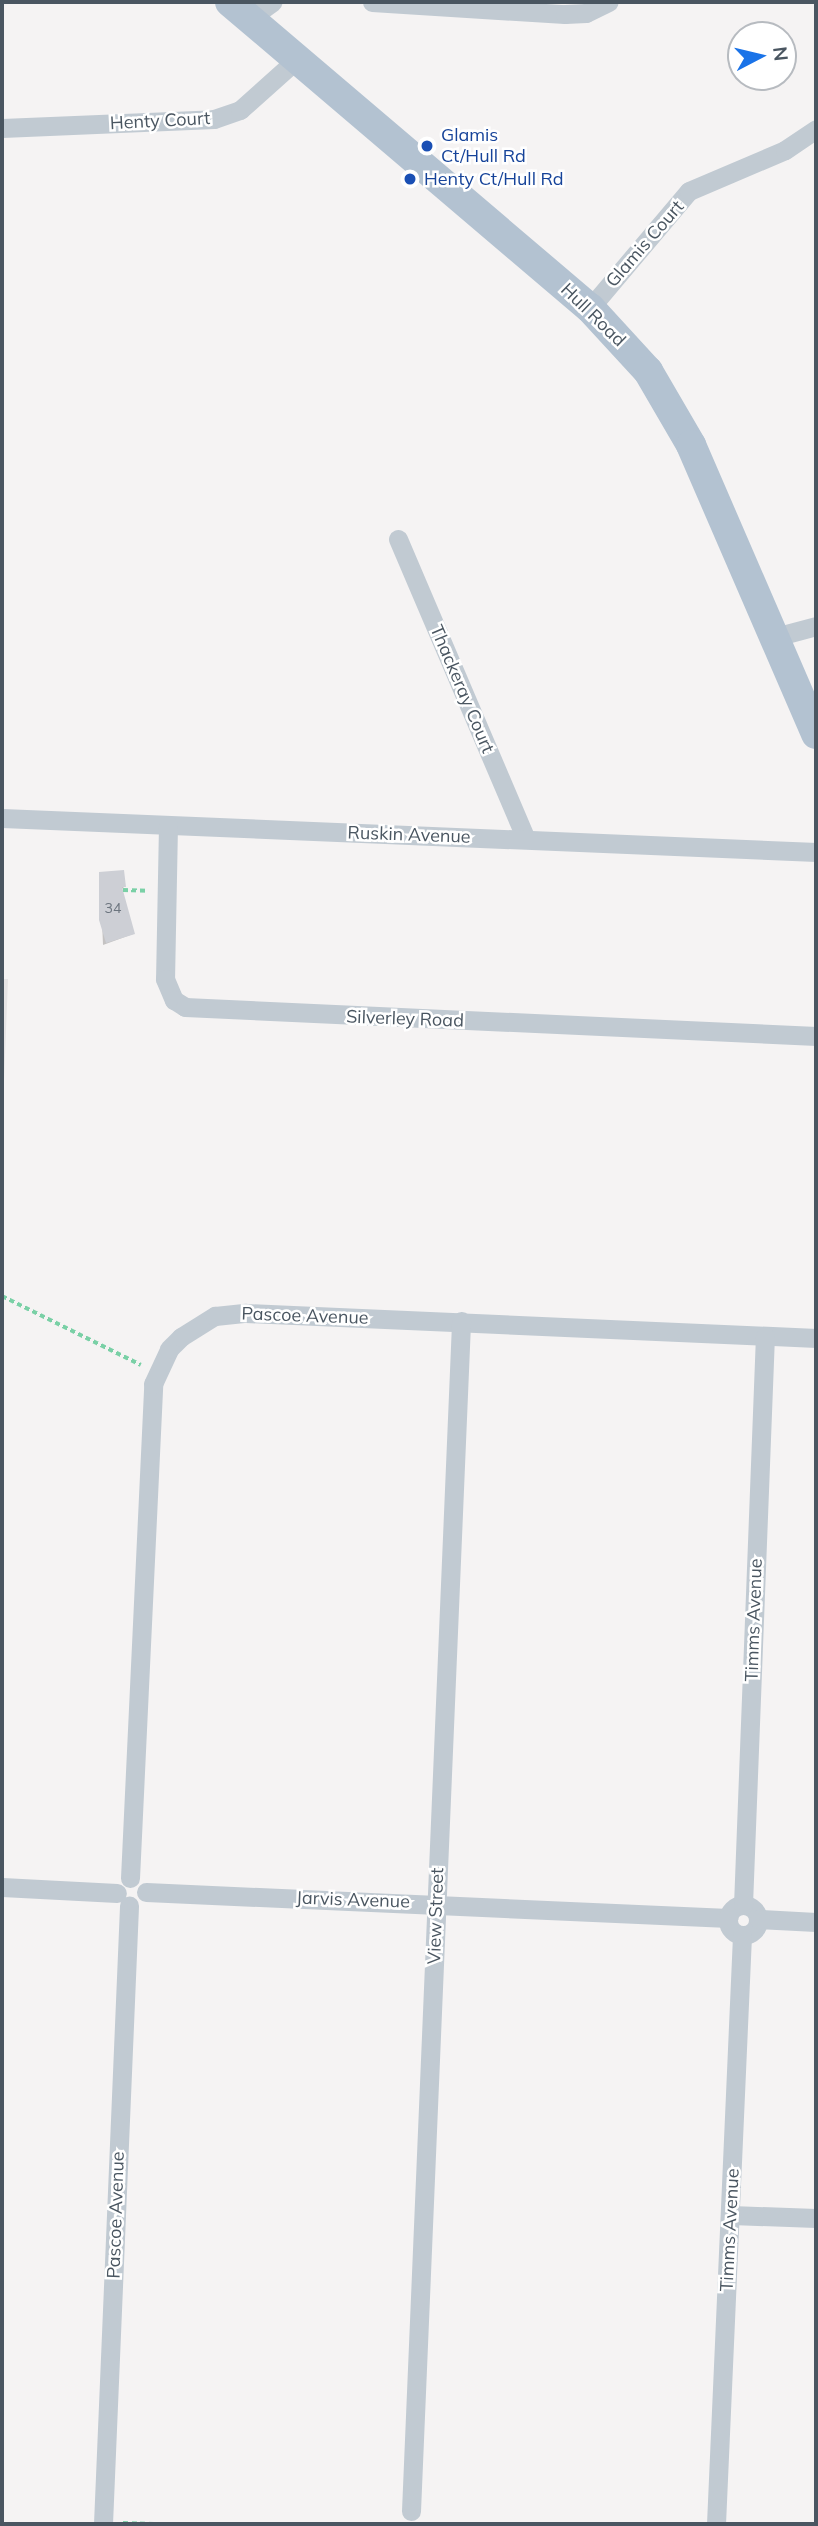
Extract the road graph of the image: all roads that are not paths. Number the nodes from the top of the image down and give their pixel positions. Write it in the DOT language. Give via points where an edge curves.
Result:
graph roads {
  1 [pos="372,2"];
  2 [pos="608,3"];
  3 [pos="250,7"];
  4 [pos="297,59"];
  5 [pos="2,128"];
  6 [pos="816,129"];
  7 [pos="590,308"];
  8 [pos="398,539"];
  9 [pos="816,626"];
  10 [pos="775,637"];
  11 [pos="816,734"];
  12 [pos="2,818"];
  13 [pos="168,825"];
  14 [pos="526,839"];
  15 [pos="816,852"];
  16 [pos="816,1036"];
  17 [pos="461,1321"];
  18 [pos="765,1336"];
  19 [pos="816,1338"];
  20 [pos="130,1878"];
  21 [pos="2,1887"];
  22 [pos="146,1892"];
  23 [pos="123,1900"];
  24 [pos="437,1904"];
  25 [pos="743,1905"];
  26 [pos="728,1918"];
  27 [pos="758,1919"];
  28 [pos="816,1922"];
  29 [pos="742,1936"];
  30 [pos="731,2215"];
  31 [pos="816,2218"];
  32 [pos="411,2511"];
  33 [pos="113,2524"];
  34 [pos="716,2524"];
  1 -- 2 [label="street" via="565,14 586,13"];
  3 -- 4 [label="main road, Hull Road"];
  4 -- 5 [label="street, Henty Court" via="240,110 214,119"];
  4 -- 7 [label="main road, Hull Road"];
  6 -- 7 [label="street, Glamis Court" via="785,150 689,191"];
  7 -- 10 [label="main road, Hull Road" via="648,371 669,403"];
  8 -- 14 [label="street, Thackeray Court"];
  9 -- 10 [label="street"];
  10 -- 11 [label="main road, Hull Road"];
  12 -- 13 [label="street, Ruskin Avenue"];
  13 -- 14 [label="street, Ruskin Avenue"];
  13 -- 16 [label="street, Silverley Road" via="165,978 174,1000 185,1007"];
  14 -- 15 [label="street, Ruskin Avenue"];
  17 -- 18 [label="street, Pascoe Avenue"];
  17 -- 20 [label="street, Pascoe Avenue" via="223,1315 181,1337 157,1372"];
  17 -- 24 [label="street, View Street"];
  18 -- 19 [label="street, Pascoe Avenue"];
  18 -- 25 [label="street, Timms Avenue"];
  20 -- 22 [label="street" via="139,1880"];
  20 -- 23 [label="street" via="120,1882"];
  21 -- 23 [label="street"];
  22 -- 23 [label="street" via="139,1905"];
  22 -- 24 [label="street, Jarvis Avenue"];
  23 -- 33 [label="street, Pascoe Avenue"];
  24 -- 26 [label="street, Jarvis Avenue"];
  24 -- 32 [label="street, View Street"];
  25 -- 26 [label="street" via="735,1907"];
  25 -- 27 [label="street" via="755,1911"];
  26 -- 29 [label="street" via="731,1930"];
  27 -- 28 [label="street"];
  27 -- 29 [label="street" via="756,1929"];
  29 -- 30 [label="street, Timms Avenue"];
  30 -- 31 [label="street"];
  30 -- 34 [label="street, Timms Avenue"];
}
